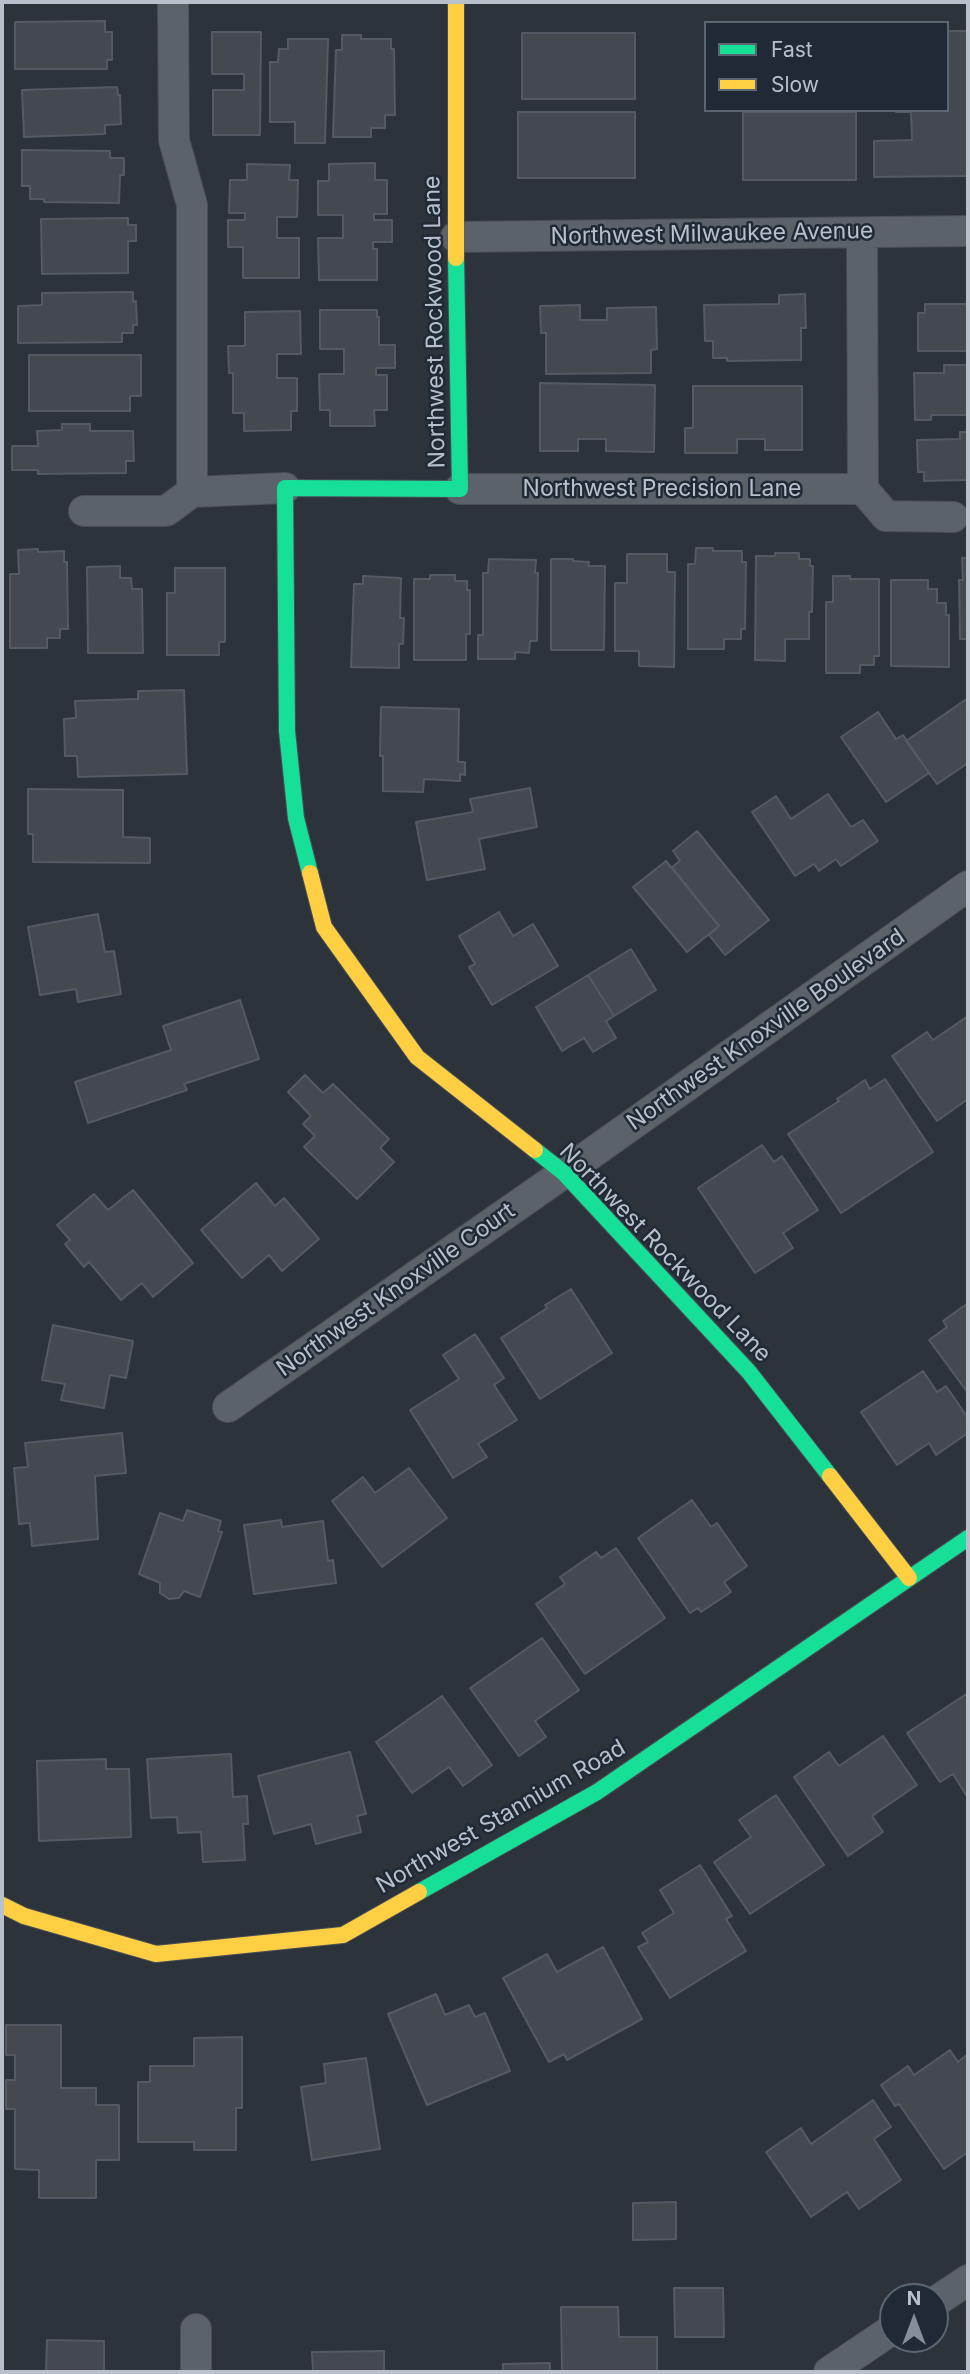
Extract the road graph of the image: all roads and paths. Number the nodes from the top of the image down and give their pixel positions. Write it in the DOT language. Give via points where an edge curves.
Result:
graph roads {
  1 [pos="173,2"];
  2 [pos="456,2"];
  3 [pos="968,231"];
  4 [pos="862,233"];
  5 [pos="456,237"];
  6 [pos="285,488"];
  7 [pos="460,489"];
  8 [pos="863,489"];
  9 [pos="192,492"];
  10 [pos="84,511"];
  11 [pos="953,517"];
  12 [pos="968,886"];
  13 [pos="564,1173"];
  14 [pos="228,1407"];
  15 [pos="968,1538"];
  16 [pos="909,1578"];
  17 [pos="2,1905"];
  18 [pos="968,2280"];
  19 [pos="949,2293"];
  20 [pos="196,2329"];
  21 [pos="879,2338"];
  22 [pos="196,2372"];
  23 [pos="829,2372"];
  1 -- 9 [label="street" via="174,140 192,205"];
  2 -- 5 [label="street, Northwest Rockwood Lane"];
  3 -- 4 [label="street, Northwest Milwaukee Avenue"];
  4 -- 5 [label="street, Northwest Milwaukee Avenue"];
  4 -- 8 [label="street"];
  5 -- 7 [label="street, Northwest Rockwood Lane"];
  6 -- 7 [label="street, Northwest Rockwood Lane"];
  6 -- 9 [label="street"];
  6 -- 13 [label="street, Northwest Rockwood Lane" via="287,731 296,818 324,927 417,1057"];
  7 -- 8 [label="street, Northwest Precision Lane"];
  8 -- 11 [label="street" via="886,516"];
  9 -- 10 [label="street" via="166,511"];
  12 -- 13 [label="street, Northwest Knoxville Boulevard"];
  13 -- 14 [label="street, Northwest Knoxville Court"];
  13 -- 16 [label="street, Northwest Rockwood Lane" via="749,1372"];
  15 -- 16 [label="street, Northwest Stannium Road"];
  16 -- 17 [label="street, Northwest Stannium Road" via="597,1793 343,1935 156,1954 24,1916"];
  18 -- 19 [label="street"];
  20 -- 22 [label="street"];
  21 -- 23 [label="street"];
}
